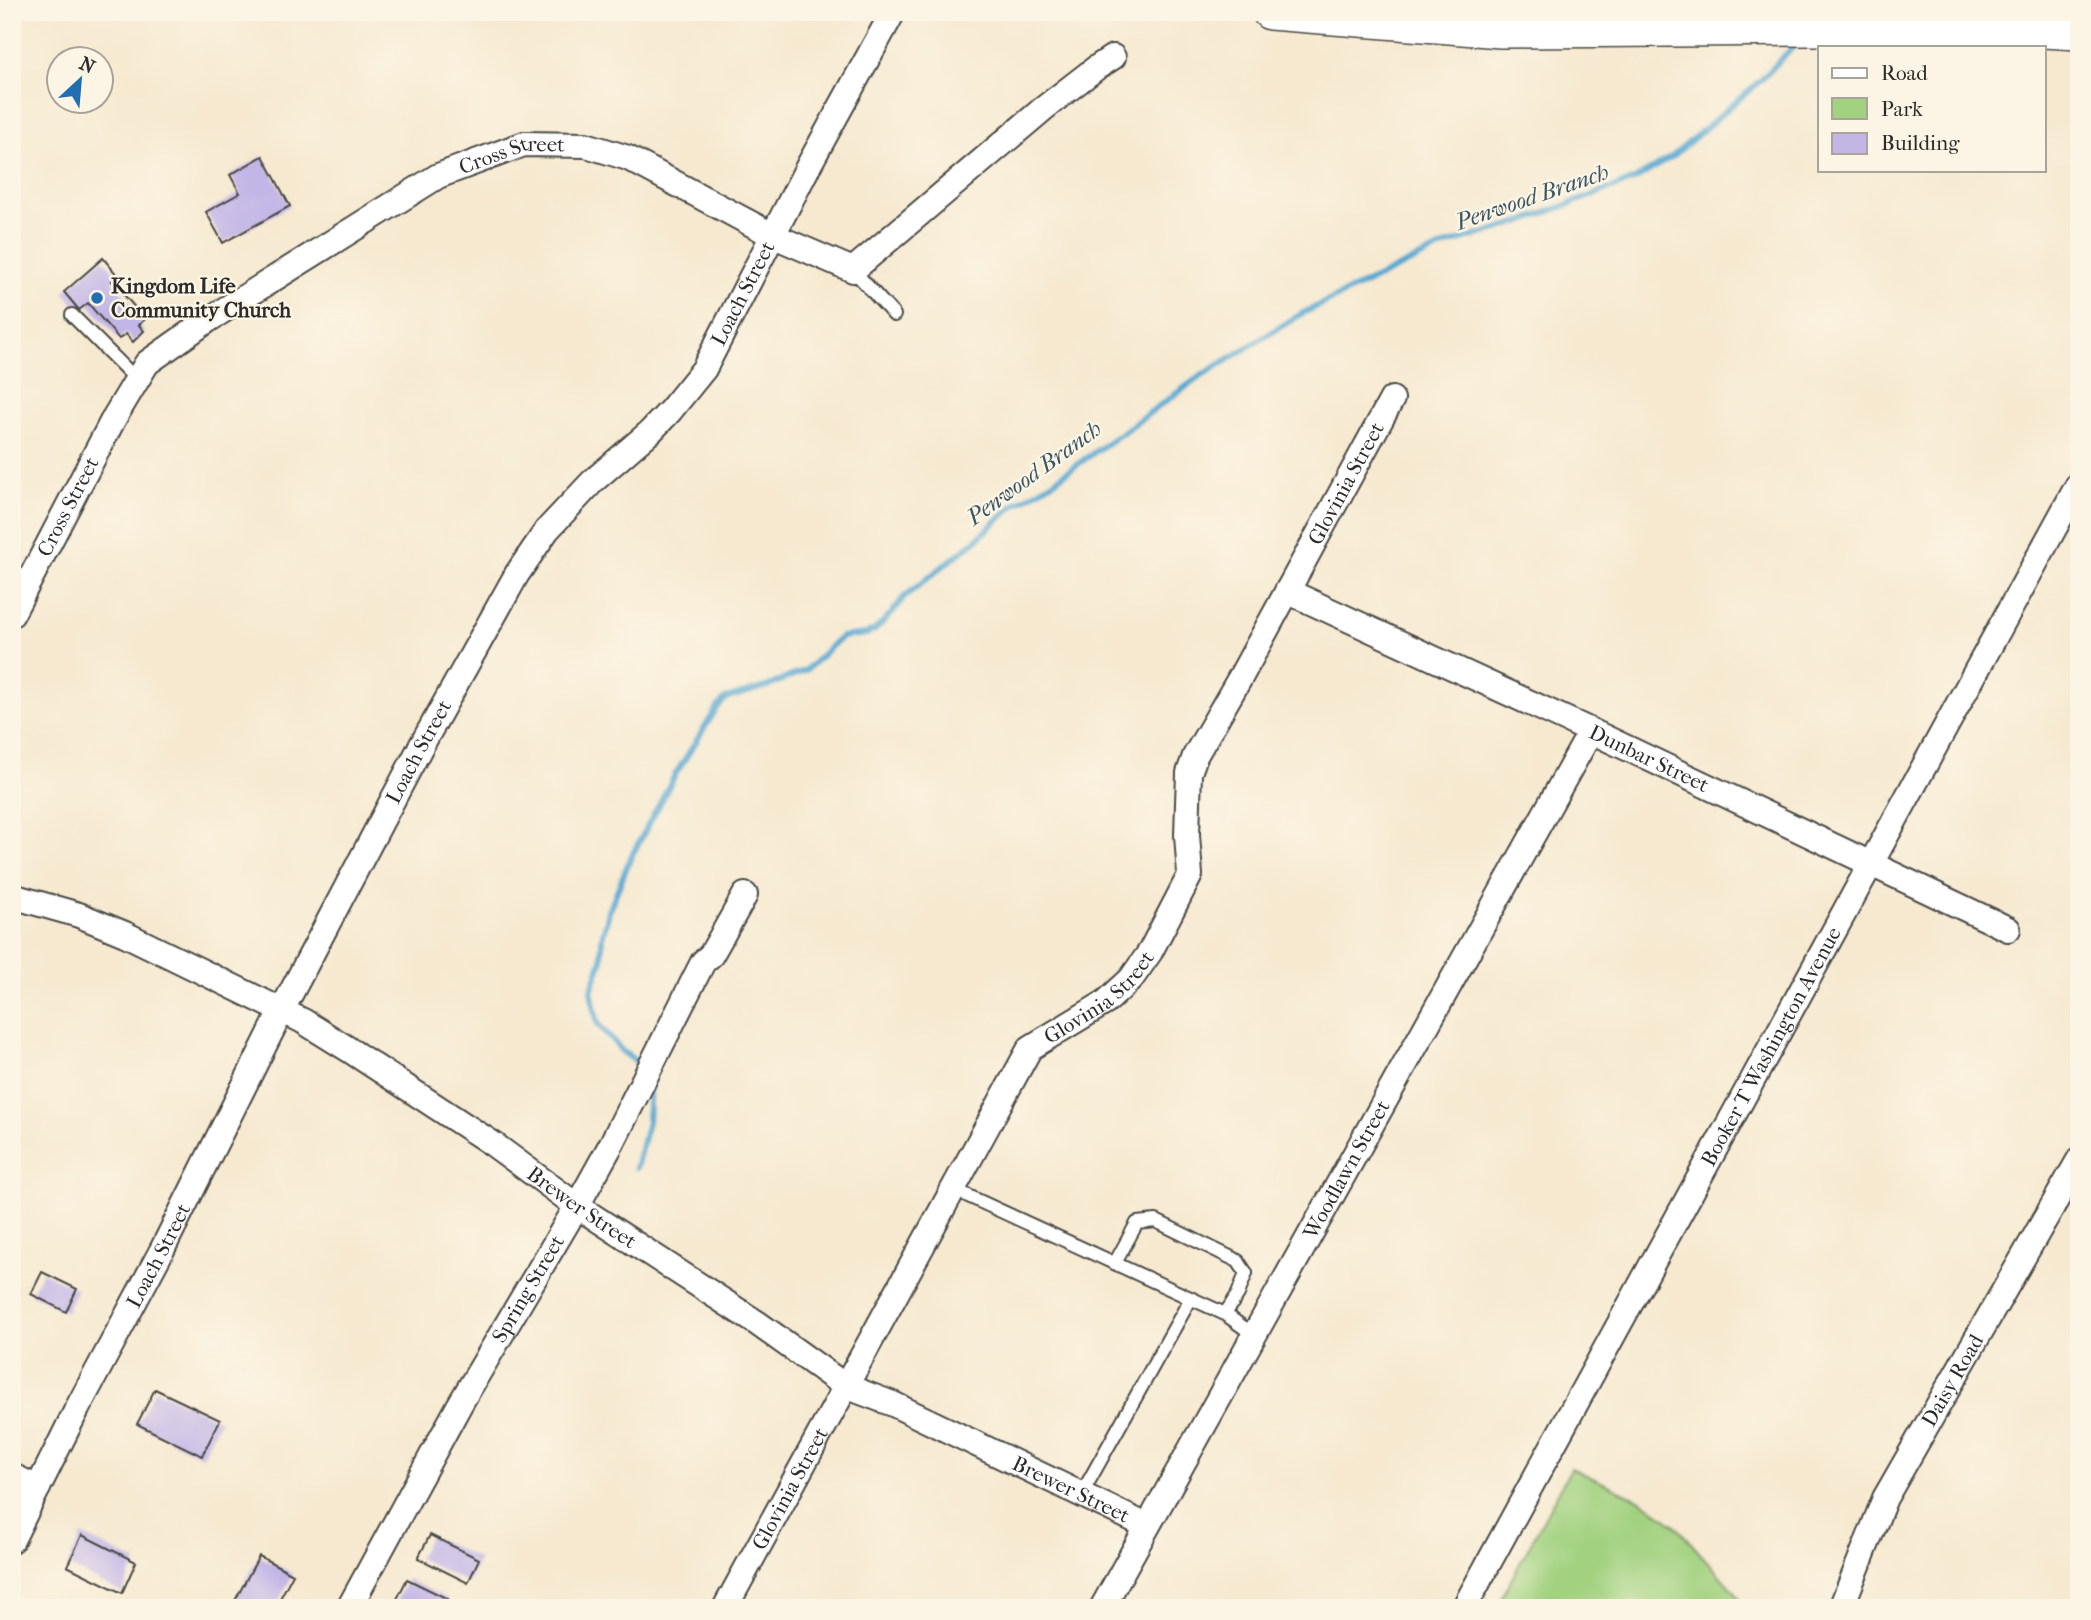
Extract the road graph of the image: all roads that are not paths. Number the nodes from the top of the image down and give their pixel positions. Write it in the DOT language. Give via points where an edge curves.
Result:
graph roads {
  1 [pos="892,12"];
  2 [pos="1270,12"];
  3 [pos="1502,21"];
  4 [pos="2079,32"];
  5 [pos="1113,57"];
  6 [pos="774,236"];
  7 [pos="853,270"];
  8 [pos="72,315"];
  9 [pos="894,315"];
  10 [pos="137,380"];
  11 [pos="1392,399"];
  12 [pos="2079,483"];
  13 [pos="1287,591"];
  14 [pos="12,614"];
  15 [pos="1591,731"];
  16 [pos="1871,864"];
  17 [pos="745,895"];
  18 [pos="12,896"];
  19 [pos="2008,929"];
  20 [pos="282,1010"];
  21 [pos="2079,1160"];
  22 [pos="953,1189"];
  23 [pos="577,1206"];
  24 [pos="1115,1263"];
  25 [pos="1191,1298"];
  26 [pos="1226,1314"];
  27 [pos="1254,1335"];
  28 [pos="845,1386"];
  29 [pos="12,1476"];
  30 [pos="38,1488"];
  31 [pos="1081,1495"];
  32 [pos="1147,1526"];
  33 [pos="12,1540"];
  34 [pos="349,1608"];
  35 [pos="725,1608"];
  36 [pos="1102,1608"];
  37 [pos="1464,1608"];
  38 [pos="1840,1608"];
  1 -- 6 [label="street, Loach Street"];
  2 -- 3 [label="main road"];
  3 -- 4 [label="main road"];
  5 -- 7 [label="street" via="1043,109"];
  6 -- 7 [label="street, Cross Street"];
  6 -- 10 [label="street, Cross Street" via="628,159 586,145 524,144 438,176 208,320 147,363"];
  6 -- 20 [label="street, Loach Street" via="704,369 670,411 593,481 530,553 420,748"];
  7 -- 9 [label="lane"];
  8 -- 10 [label="lane"];
  10 -- 14 [label="street, Cross Street"];
  11 -- 13 [label="street, Glovinia Street"];
  12 -- 16 [label="street, Booker T Washington Avenue"];
  13 -- 15 [label="street, Dunbar Street"];
  13 -- 22 [label="street, Glovinia Street" via="1195,756 1189,773 1190,875 1150,952 1131,979 1106,1002 1030,1048"];
  15 -- 16 [label="street, Dunbar Street"];
  15 -- 27 [label="street, Woodlawn Street"];
  16 -- 19 [label="street, Dunbar Street"];
  16 -- 37 [label="street, Booker T Washington Avenue"];
  17 -- 23 [label="street, Spring Street" via="711,955 703,961"];
  18 -- 20 [label="street, Brewer Street" via="125,934"];
  20 -- 23 [label="street, Brewer Street" via="493,1144"];
  20 -- 30 [label="street, Loach Street"];
  21 -- 38 [label="street, Daisy Road" via="1885,1498"];
  22 -- 24 [label="lane"];
  22 -- 28 [label="street, Glovinia Street"];
  23 -- 28 [label="street, Brewer Street"];
  23 -- 34 [label="street, Spring Street" via="460,1404"];
  24 -- 25 [label="lane"];
  24 -- 26 [label="lane" via="1137,1223 1156,1221 1238,1261 1246,1273"];
  25 -- 26 [label="lane"];
  25 -- 31 [label="lane"];
  26 -- 27 [label="lane"];
  27 -- 32 [label="street, Woodlawn Street"];
  28 -- 31 [label="street, Brewer Street" via="893,1404"];
  28 -- 35 [label="street, Glovinia Street"];
  29 -- 30 [label="street"];
  30 -- 33 [label="street, Loach Street"];
  31 -- 32 [label="street, Brewer Street"];
  32 -- 36 [label="street, Woodlawn Street"];
}
